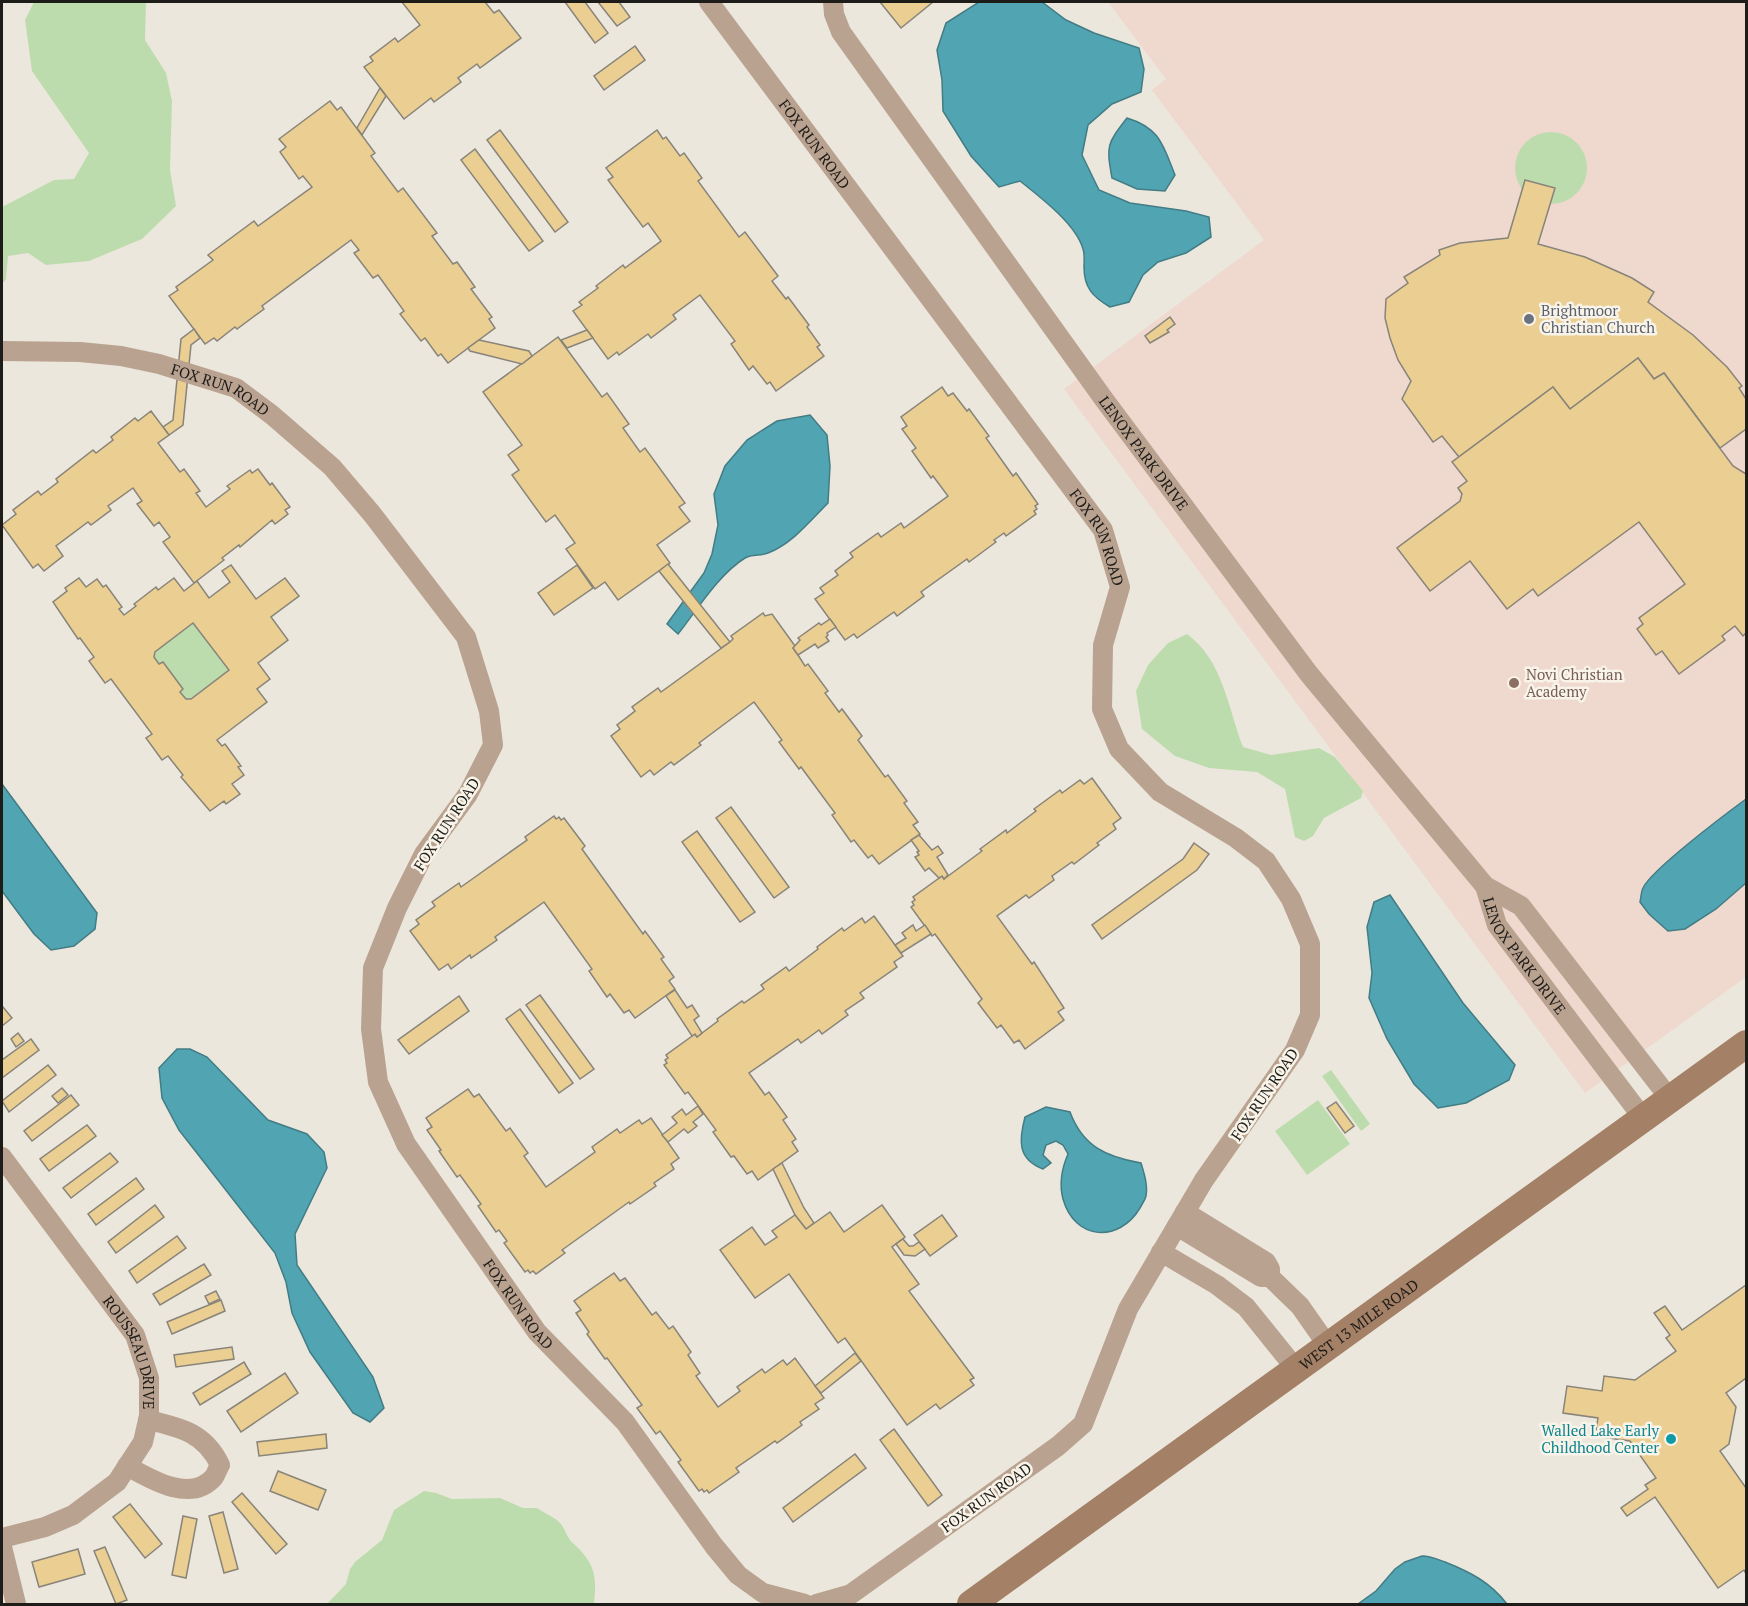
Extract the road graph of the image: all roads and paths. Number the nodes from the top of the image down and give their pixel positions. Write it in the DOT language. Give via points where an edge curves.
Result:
graph roads {
  1 [pos="709,2"];
  2 [pos="833,2"];
  3 [pos="2,351"];
  4 [pos="1485,886"];
  5 [pos="1594,1003"];
  6 [pos="1569,1022"];
  7 [pos="1746,1044"];
  8 [pos="1670,1099"];
  9 [pos="1643,1118"];
  10 [pos="2,1156"];
  11 [pos="1181,1219"];
  12 [pos="1161,1252"];
  13 [pos="1328,1346"];
  14 [pos="1296,1369"];
  15 [pos="148,1420"];
  16 [pos="127,1466"];
  17 [pos="2,1538"];
  18 [pos="2,1547"];
  19 [pos="16,1605"];
  20 [pos="805,1605"];
  21 [pos="816,1605"];
  22 [pos="971,1605"];
  1 -- 11 [label="street, FOX RUN ROAD" via="1103,530 1120,587 1103,645 1102,709 1119,749 1160,792 1266,861 1291,899 1310,944 1310,1016 1295,1050"];
  2 -- 4 [label="street, LENOX PARK DRIVE" via="841,32 1135,441 1309,674"];
  3 -- 20 [label="street, FOX RUN ROAD" via="122,356 236,388 332,467 466,637 489,711 493,745 468,794 424,854 373,968 371,1029 378,1082 406,1144 537,1332 625,1422 738,1575 763,1593"];
  4 -- 5 [label="street, LENOX PARK DRIVE" via="1521,906"];
  4 -- 6 [label="street, LENOX PARK DRIVE" via="1497,925"];
  5 -- 6 [label="street, LENOX PARK DRIVE"];
  5 -- 8 [label="street, LENOX PARK DRIVE"];
  6 -- 9 [label="street, LENOX PARK DRIVE"];
  7 -- 8 [label="street, WEST 13 MILE ROAD"];
  8 -- 9 [label="street, WEST 13 MILE ROAD"];
  9 -- 13 [label="street, WEST 13 MILE ROAD"];
  10 -- 15 [label="street, ROUSSEAU DRIVE" via="135,1335 149,1378"];
  11 -- 12 [label="street, FOX RUN ROAD"];
  11 -- 13 [label="street" via="1266,1262 1270,1277 1300,1306"];
  12 -- 14 [label="street" via="1246,1307"];
  12 -- 21 [label="street, FOX RUN ROAD" via="1128,1309 1083,1424 851,1594"];
  13 -- 14 [label="street, WEST 13 MILE ROAD"];
  14 -- 22 [label="street, WEST 13 MILE ROAD"];
  15 -- 16 [label="street, ROUSSEAU DRIVE" via="143,1442"];
  15 -- 16 [label="street" via="198,1437 213,1450 220,1465 213,1478 198,1488 154,1482"];
  16 -- 17 [label="street, ROUSSEAU DRIVE" via="117,1482 73,1515"];
  18 -- 19 [label="street"];
}
